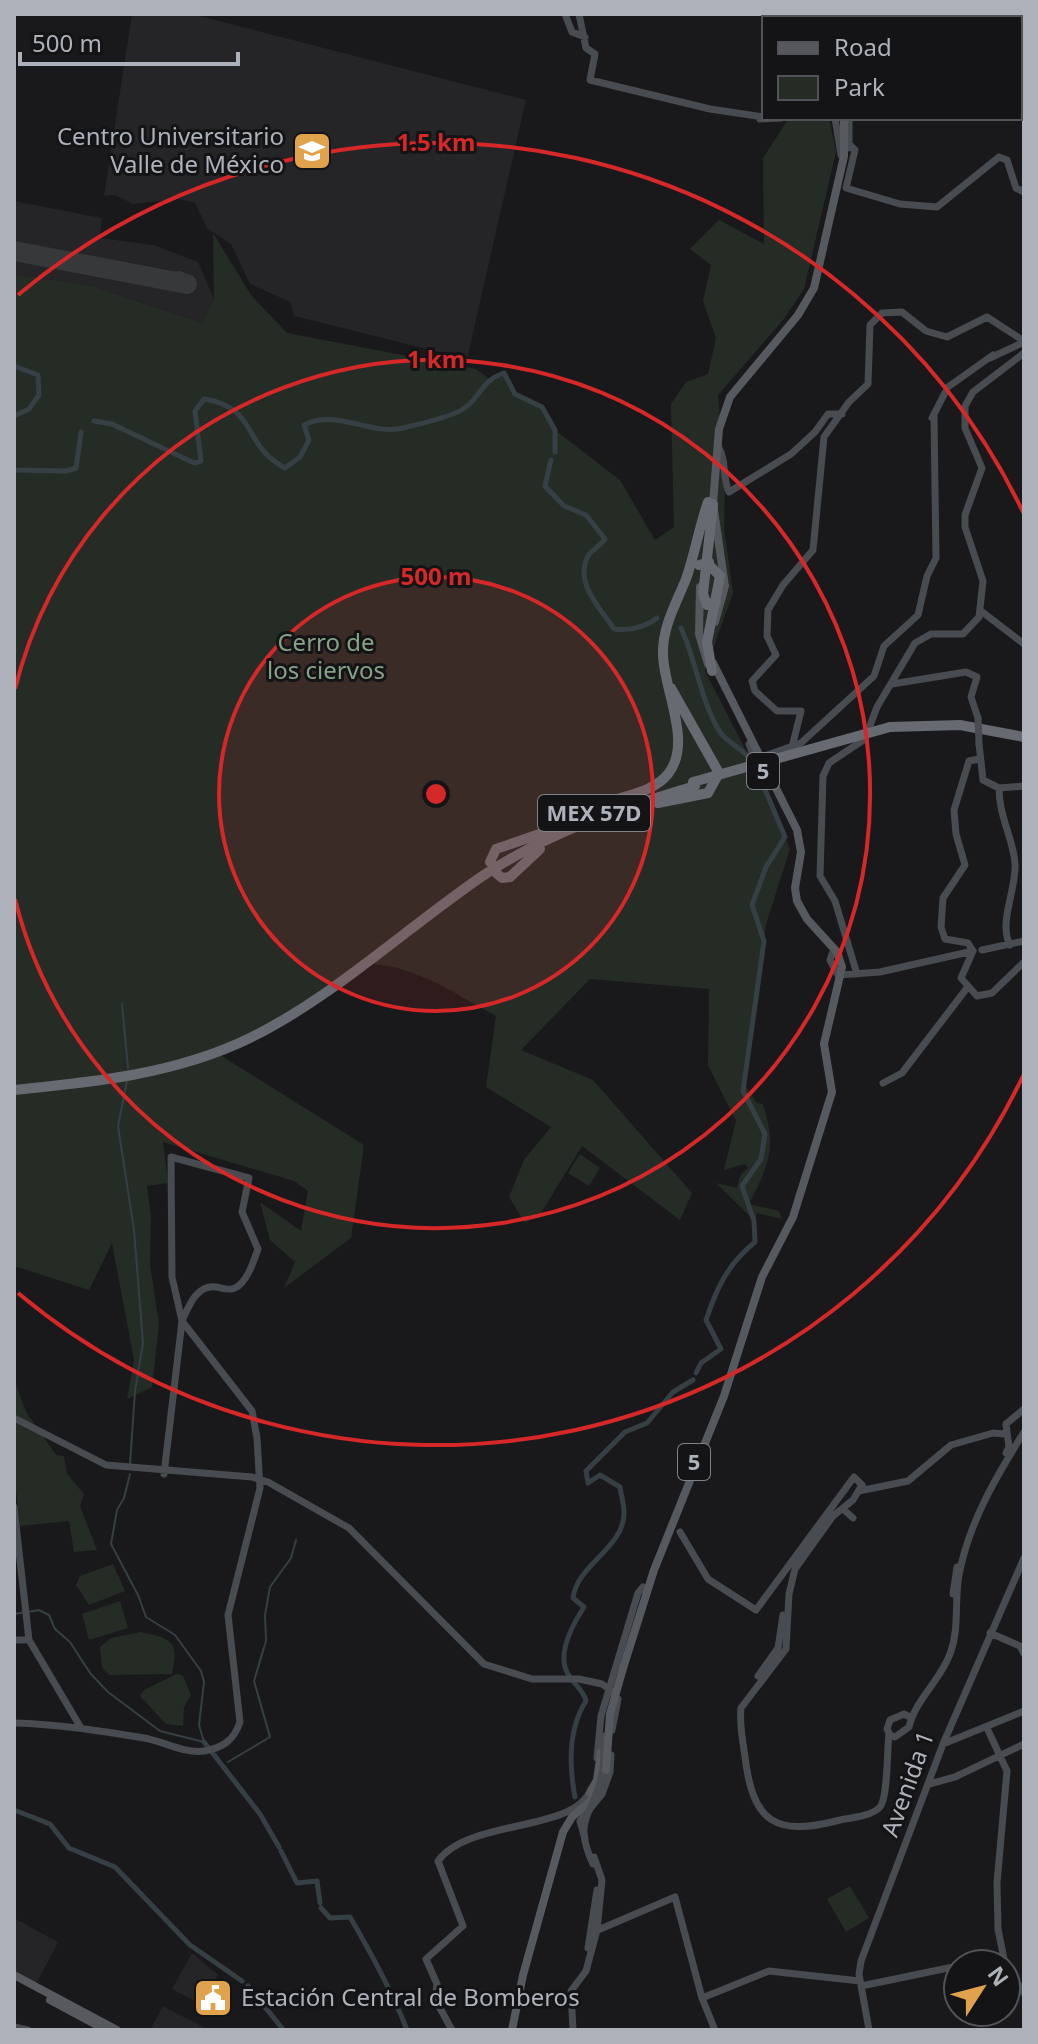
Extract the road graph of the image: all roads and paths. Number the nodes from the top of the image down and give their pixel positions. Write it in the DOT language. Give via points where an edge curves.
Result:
graph roads {
  1 [pos="565,14"];
  2 [pos="579,14"];
  3 [pos="585,37"];
  4 [pos="612,88"];
  5 [pos="762,117"];
  6 [pos="762,119"];
  7 [pos="842,120"];
  8 [pos="843,120"];
  9 [pos="850,145"];
  10 [pos="843,156"];
  11 [pos="1024,192"];
  12 [pos="1024,342"];
  13 [pos="1024,353"];
  14 [pos="927,410"];
  15 [pos="842,414"];
  16 [pos="935,414"];
  17 [pos="718,446"];
  18 [pos="711,503"];
  19 [pos="704,565"];
  20 [pos="724,574"];
  21 [pos="686,577"];
  22 [pos="716,602"];
  23 [pos="981,611"];
  24 [pos="1024,644"];
  25 [pos="712,671"];
  26 [pos="892,684"];
  27 [pos="1024,739"];
  28 [pos="749,744"];
  29 [pos="789,748"];
  30 [pos="758,758"];
  31 [pos="976,759"];
  32 [pos="771,782"];
  33 [pos="694,784"];
  34 [pos="1024,786"];
  35 [pos="999,788"];
  36 [pos="598,816"];
  37 [pos="570,825"];
  38 [pos="490,862"];
  39 [pos="496,873"];
  40 [pos="1024,942"];
  41 [pos="1011,944"];
  42 [pos="982,950"];
  43 [pos="973,951"];
  44 [pos="1024,962"];
  45 [pos="840,974"];
  46 [pos="857,974"];
  47 [pos="967,988"];
  48 [pos="883,1083"];
  49 [pos="14,1088"];
  50 [pos="182,1321"];
  51 [pos="1024,1409"];
  52 [pos="14,1420"];
  53 [pos="1006,1424"];
  54 [pos="1024,1432"];
  55 [pos="1007,1437"];
  56 [pos="1017,1442"];
  57 [pos="923,1471"];
  58 [pos="165,1473"];
  59 [pos="907,1476"];
  60 [pos="261,1480"];
  61 [pos="860,1488"];
  62 [pos="14,1507"];
  63 [pos="843,1509"];
  64 [pos="976,1512"];
  65 [pos="853,1518"];
  66 [pos="668,1531"];
  67 [pos="680,1532"];
  68 [pos="662,1550"];
  69 [pos="1024,1558"];
  70 [pos="775,1588"];
  71 [pos="786,1594"];
  72 [pos="990,1633"];
  73 [pos="14,1640"];
  74 [pos="29,1640"];
  75 [pos="1024,1654"];
  76 [pos="620,1668"];
  77 [pos="622,1682"];
  78 [pos="606,1686"];
  79 [pos="617,1703"];
  80 [pos="1024,1711"];
  81 [pos="601,1716"];
  82 [pos="907,1716"];
  83 [pos="614,1718"];
  84 [pos="14,1723"];
  85 [pos="81,1728"];
  86 [pos="987,1728"];
  87 [pos="892,1735"];
  88 [pos="604,1736"];
  89 [pos="943,1744"];
  90 [pos="1024,1744"];
  91 [pos="1001,1754"];
  92 [pos="605,1776"];
  93 [pos="929,1784"];
  94 [pos="594,1793"];
  95 [pos="589,1807"];
  96 [pos="565,1818"];
  97 [pos="594,1933"];
  98 [pos="1002,1948"];
  99 [pos="860,1968"];
  100 [pos="942,1969"];
  101 [pos="14,1978"];
  102 [pos="851,1981"];
  103 [pos="861,1984"];
  104 [pos="702,1998"];
  105 [pos="14,2027"];
  106 [pos="28,2030"];
  107 [pos="106,2030"];
  108 [pos="117,2030"];
  109 [pos="452,2030"];
  110 [pos="512,2030"];
  111 [pos="571,2030"];
  112 [pos="715,2030"];
  113 [pos="869,2030"];
  1 -- 3 [label="street" via="572,32"];
  2 -- 3 [label="street"];
  3 -- 4 [label="street" via="586,48 595,53 589,77"];
  4 -- 5 [label="street"];
  4 -- 6 [label="street"];
  7 -- 10 [label="main road, 5"];
  8 -- 9 [label="street"];
  9 -- 10 [label="street"];
  9 -- 11 [label="street" via="855,150 846,188 900,204 937,207 993,159 1005,158 1016,188"];
  10 -- 17 [label="main road, 5" via="814,288 727,402"];
  10 -- 18 [label="main road, 5" via="811,286 721,406"];
  12 -- 15 [label="street" via="991,318 976,319 955,334 939,337 902,312 882,313 868,330 868,384"];
  12 -- 16 [label="street" via="993,355 944,395"];
  13 -- 23 [label="street" via="970,395 963,415 981,463 965,519 983,575"];
  14 -- 16 [label="street"];
  15 -- 17 [label="street" via="828,414 791,454 729,492"];
  15 -- 29 [label="street" via="823,441 813,550 768,610 767,636 776,655 752,685 777,711 801,711"];
  16 -- 29 [label="street" via="933,563 918,615 884,646 874,676 809,737"];
  17 -- 18 [label="main road, 5"];
  18 -- 20 [label="main road, 5"];
  18 -- 21 [label="highway"];
  18 -- 22 [label="highway" via="703,594 707,605"];
  18 -- 25 [label="main road, 5" via="698,621"];
  19 -- 20 [label="highway"];
  19 -- 21 [label="highway"];
  19 -- 22 [label="highway" via="720,576"];
  19 -- 36 [label="highway" via="690,578 670,624 668,672 672,691 718,769 717,781 708,793"];
  20 -- 30 [label="main road, 5" via="711,657"];
  21 -- 37 [label="highway" via="663,637 677,739 673,766 655,785 595,808"];
  22 -- 25 [label="highway" via="706,650"];
  23 -- 24 [label="street"];
  23 -- 26 [label="street" via="963,634 920,639"];
  25 -- 28 [label="main road, 5"];
  26 -- 31 [label="street, bridge" via="960,672 977,677 971,694 978,718"];
  26 -- 46 [label="street" via="865,739 829,763 822,785 820,876 834,897"];
  27 -- 33 [label="highway, MEX 57D, bridge" via="961,729 890,730"];
  28 -- 30 [label="main road, 5"];
  28 -- 32 [label="street" via="762,778"];
  29 -- 30 [label="street"];
  29 -- 32 [label="street" via="776,763"];
  30 -- 32 [label="main road, 5"];
  31 -- 35 [label="street" via="981,778"];
  31 -- 43 [label="street" via="954,810 965,861 945,892 941,910 942,932 951,943 968,943"];
  32 -- 45 [label="main road, 5" via="796,838 791,888 796,909 832,954"];
  32 -- 45 [label="main road, 5" via="799,837 797,901 837,952"];
  33 -- 36 [label="highway, MEX 57D"];
  33 -- 37 [label="highway, MEX 57D"];
  34 -- 35 [label="street"];
  35 -- 41 [label="street" via="1002,821 1015,861 1013,890 1007,896"];
  36 -- 37 [label="highway, MEX 57D"];
  37 -- 38 [label="highway" via="496,849"];
  37 -- 39 [label="highway" via="510,877"];
  37 -- 49 [label="highway, MEX 57D" via="484,871 322,989 247,1035 138,1070"];
  37 -- 49 [label="highway, MEX 57D" via="485,875 274,1025 214,1053 128,1076"];
  40 -- 41 [label="street"];
  41 -- 42 [label="street"];
  43 -- 46 [label="street"];
  43 -- 47 [label="street" via="961,978"];
  44 -- 47 [label="street" via="992,993 977,996"];
  45 -- 46 [label="street"];
  45 -- 66 [label="main road, 5" via="820,1044 828,1085 825,1102 790,1215 763,1265 724,1396"];
  47 -- 48 [label="street" via="902,1073"];
  50 -- 50 [label="street" via="172,1277 173,1187 168,1158 249,1178 242,1212 258,1249 239,1286 210,1286 193,1298"];
  50 -- 58 [label="street"];
  50 -- 60 [label="street" via="252,1411"];
  51 -- 53 [label="street"];
  52 -- 58 [label="street" via="106,1465"];
  53 -- 55 [label="street"];
  53 -- 59 [label="street" via="948,1442"];
  54 -- 56 [label="street"];
  55 -- 56 [label="street"];
  55 -- 57 [label="street" via="993,1433 951,1445"];
  55 -- 64 [label="street" via="1007,1450 983,1489"];
  56 -- 64 [label="street"];
  57 -- 59 [label="street"];
  57 -- 61 [label="street" via="901,1484"];
  58 -- 60 [label="street"];
  59 -- 61 [label="street"];
  60 -- 78 [label="street" via="346,1530 484,1668 535,1683"];
  60 -- 85 [label="street" via="228,1608 240,1722 232,1739 209,1750"];
  61 -- 63 [label="street"];
  61 -- 70 [label="street" via="854,1477"];
  62 -- 74 [label="street"];
  63 -- 65 [label="street"];
  63 -- 71 [label="street" via="795,1569"];
  64 -- 82 [label="street" via="954,1575 953,1636 942,1671"];
  66 -- 67 [label="street"];
  66 -- 68 [label="main road, 5"];
  66 -- 76 [label="main road, 5" via="643,1587"];
  67 -- 68 [label="street"];
  67 -- 70 [label="street" via="708,1579 756,1610"];
  68 -- 76 [label="main road, 5"];
  69 -- 72 [label="street, Avenida 1"];
  70 -- 71 [label="street"];
  71 -- 87 [label="street" via="783,1644 740,1700 736,1717 746,1794 761,1817 780,1830 801,1833 874,1815 887,1805"];
  72 -- 75 [label="street" via="1020,1646"];
  72 -- 89 [label="street, Avenida 1"];
  73 -- 74 [label="street"];
  74 -- 85 [label="street"];
  76 -- 77 [label="street"];
  76 -- 78 [label="street"];
  76 -- 88 [label="main road, 5, bridge"];
  76 -- 92 [label="main road, 5, bridge"];
  77 -- 78 [label="street"];
  77 -- 79 [label="street"];
  78 -- 79 [label="street"];
  78 -- 81 [label="street"];
  79 -- 83 [label="street"];
  80 -- 86 [label="street"];
  81 -- 83 [label="street" via="609,1712"];
  81 -- 94 [label="street"];
  82 -- 87 [label="street" via="909,1727"];
  82 -- 87 [label="street" via="888,1723"];
  83 -- 92 [label="street"];
  84 -- 85 [label="street"];
  86 -- 89 [label="street"];
  86 -- 91 [label="street"];
  88 -- 92 [label="main road, bridge"];
  88 -- 97 [label="street, bridge" via="602,1774 584,1818 598,1884"];
  89 -- 93 [label="street, Avenida 1"];
  90 -- 91 [label="street"];
  91 -- 93 [label="street"];
  91 -- 98 [label="street" via="1007,1771 997,1870"];
  92 -- 94 [label="main road, 5"];
  92 -- 95 [label="street"];
  93 -- 99 [label="street, Avenida 1"];
  94 -- 95 [label="main road, 5"];
  94 -- 96 [label="street"];
  95 -- 96 [label="main road, 5"];
  95 -- 97 [label="street" via="580,1830 602,1880"];
  96 -- 109 [label="street" via="495,1830 438,1861 463,1926 426,1959 437,1984 435,1999"];
  96 -- 110 [label="main road"];
  97 -- 104 [label="street" via="675,1897"];
  97 -- 111 [label="street" via="586,1971 571,1991"];
  99 -- 102 [label="street"];
  99 -- 103 [label="street, Avenida 1"];
  100 -- 103 [label="street"];
  101 -- 107 [label="main road"];
  101 -- 108 [label="main road"];
  102 -- 103 [label="street"];
  102 -- 104 [label="street" via="769,1971"];
  103 -- 113 [label="street, Avenida 1"];
  104 -- 112 [label="street"];
  105 -- 106 [label="street"];
}
